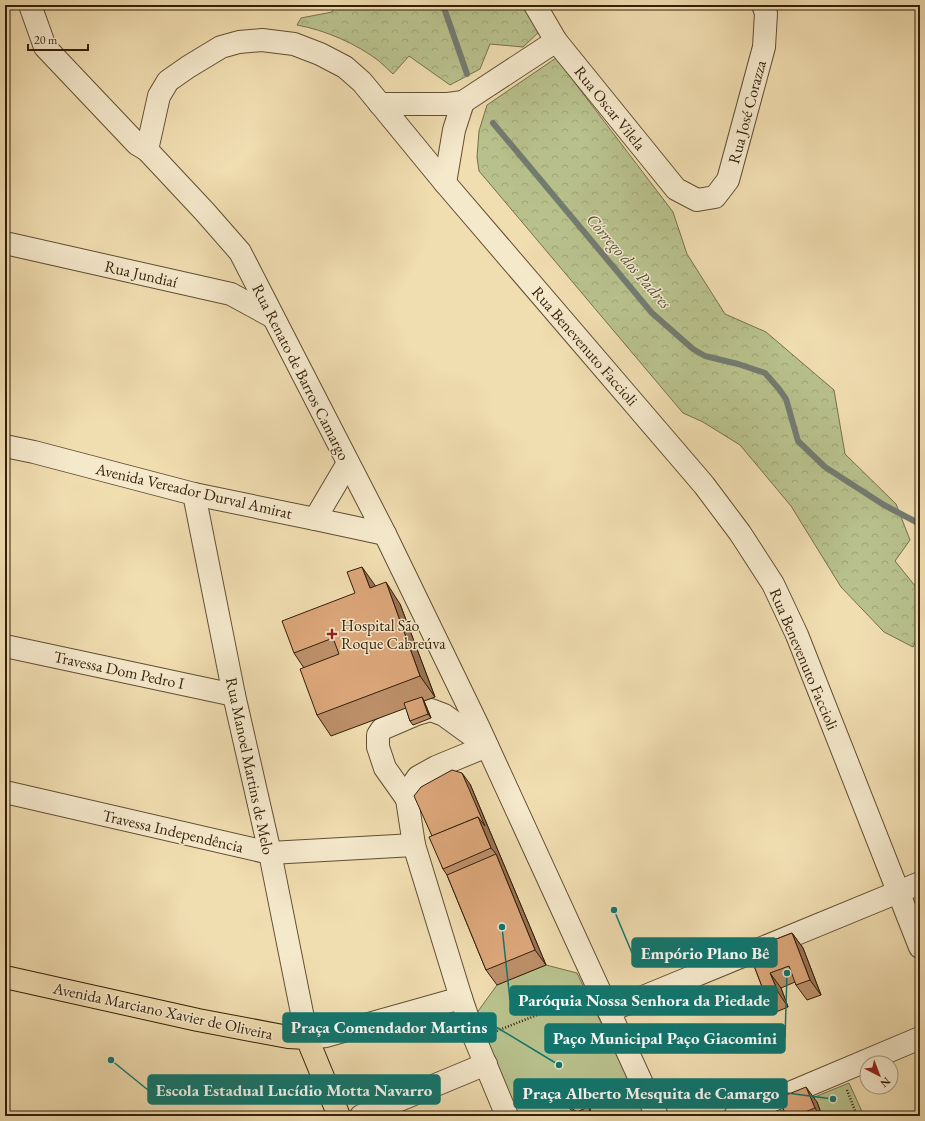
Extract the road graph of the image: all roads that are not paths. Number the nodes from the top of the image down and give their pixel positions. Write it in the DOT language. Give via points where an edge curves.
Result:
graph roads {
  1 [pos="30,5"];
  2 [pos="535,5"];
  3 [pos="763,5"];
  4 [pos="556,41"];
  5 [pos="463,102"];
  6 [pos="380,104"];
  7 [pos="147,150"];
  8 [pos="445,183"];
  9 [pos="697,200"];
  10 [pos="5,243"];
  11 [pos="273,317"];
  12 [pos="5,446"];
  13 [pos="348,463"];
  14 [pos="194,494"];
  15 [pos="315,519"];
  16 [pos="385,534"];
  17 [pos="5,646"];
  18 [pos="234,695"];
  19 [pos="487,746"];
  20 [pos="5,792"];
  21 [pos="407,799"];
  22 [pos="414,845"];
  23 [pos="270,853"];
  24 [pos="920,882"];
  25 [pos="898,892"];
  26 [pos="920,947"];
  27 [pos="5,977"];
  28 [pos="461,998"];
  29 [pos="609,1011"];
  30 [pos="307,1038"];
  31 [pos="920,1038"];
  32 [pos="486,1064"];
  33 [pos="339,1116"];
  34 [pos="361,1116"];
  35 [pos="506,1116"];
  36 [pos="657,1116"];
  37 [pos="735,1116"];
  1 -- 7 [label="street, Rua Renato de Barros Camargo" via="45,47 137,144"];
  2 -- 4 [label="street, Rua Oscar Vilela"];
  3 -- 9 [label="street, Rua José Corazza" via="766,13 764,47 728,180 715,197"];
  4 -- 5 [label="street"];
  4 -- 9 [label="street, Rua Oscar Vilela" via="676,189"];
  5 -- 6 [label="street"];
  5 -- 8 [label="street" via="454,130"];
  6 -- 7 [label="street, Rua Benevenuto Faccioli" via="362,82 345,67 320,54 294,44 262,40 239,42 221,47 168,81 158,96"];
  6 -- 8 [label="street, Rua Benevenuto Faccioli"];
  7 -- 11 [label="street, Rua Renato de Barros Camargo" via="240,252"];
  8 -- 25 [label="street, Rua Benevenuto Faccioli" via="704,485 773,584 797,635"];
  10 -- 11 [label="street, Rua Jundiaí" via="231,294"];
  11 -- 13 [label="street, Rua Renato de Barros Camargo"];
  12 -- 14 [label="street, Avenida Vereador Durval Amirat"];
  13 -- 15 [label="street"];
  13 -- 16 [label="street, Rua Renato de Barros Camargo"];
  14 -- 15 [label="street, Avenida Vereador Durval Amirat"];
  14 -- 18 [label="street, Rua Manoel Martins de Melo"];
  15 -- 16 [label="street, Avenida Vereador Durval Amirat"];
  16 -- 19 [label="street, Rua Renato de Barros Camargo"];
  17 -- 18 [label="street, Travessa Dom Pedro I"];
  18 -- 23 [label="street, Rua Manoel Martins de Melo"];
  19 -- 21 [label="street" via="418,777 411,786"];
  19 -- 21 [label="street" via="444,714 431,710 382,729 378,735 378,747 385,768"];
  19 -- 29 [label="street, Rua Renato de Barros Camargo"];
  20 -- 23 [label="street, Travessa Independência"];
  21 -- 22 [label="street"];
  22 -- 23 [label="street, Travessa Independência"];
  22 -- 28 [label="street"];
  23 -- 30 [label="street, Rua Manoel Martins de Melo"];
  24 -- 25 [label="street"];
  25 -- 26 [label="street, Rua Benevenuto Faccioli"];
  25 -- 29 [label="street"];
  27 -- 30 [label="main road, Avenida Marciano Xavier de Oliveira" via="198,1020 288,1037"];
  28 -- 30 [label="street, Avenida Marciano Xavier de Oliveira" via="326,1036"];
  28 -- 32 [label="street"];
  29 -- 36 [label="street"];
  30 -- 33 [label="main road"];
  31 -- 37 [label="street"];
  32 -- 34 [label="street"];
  32 -- 35 [label="street"];
}
